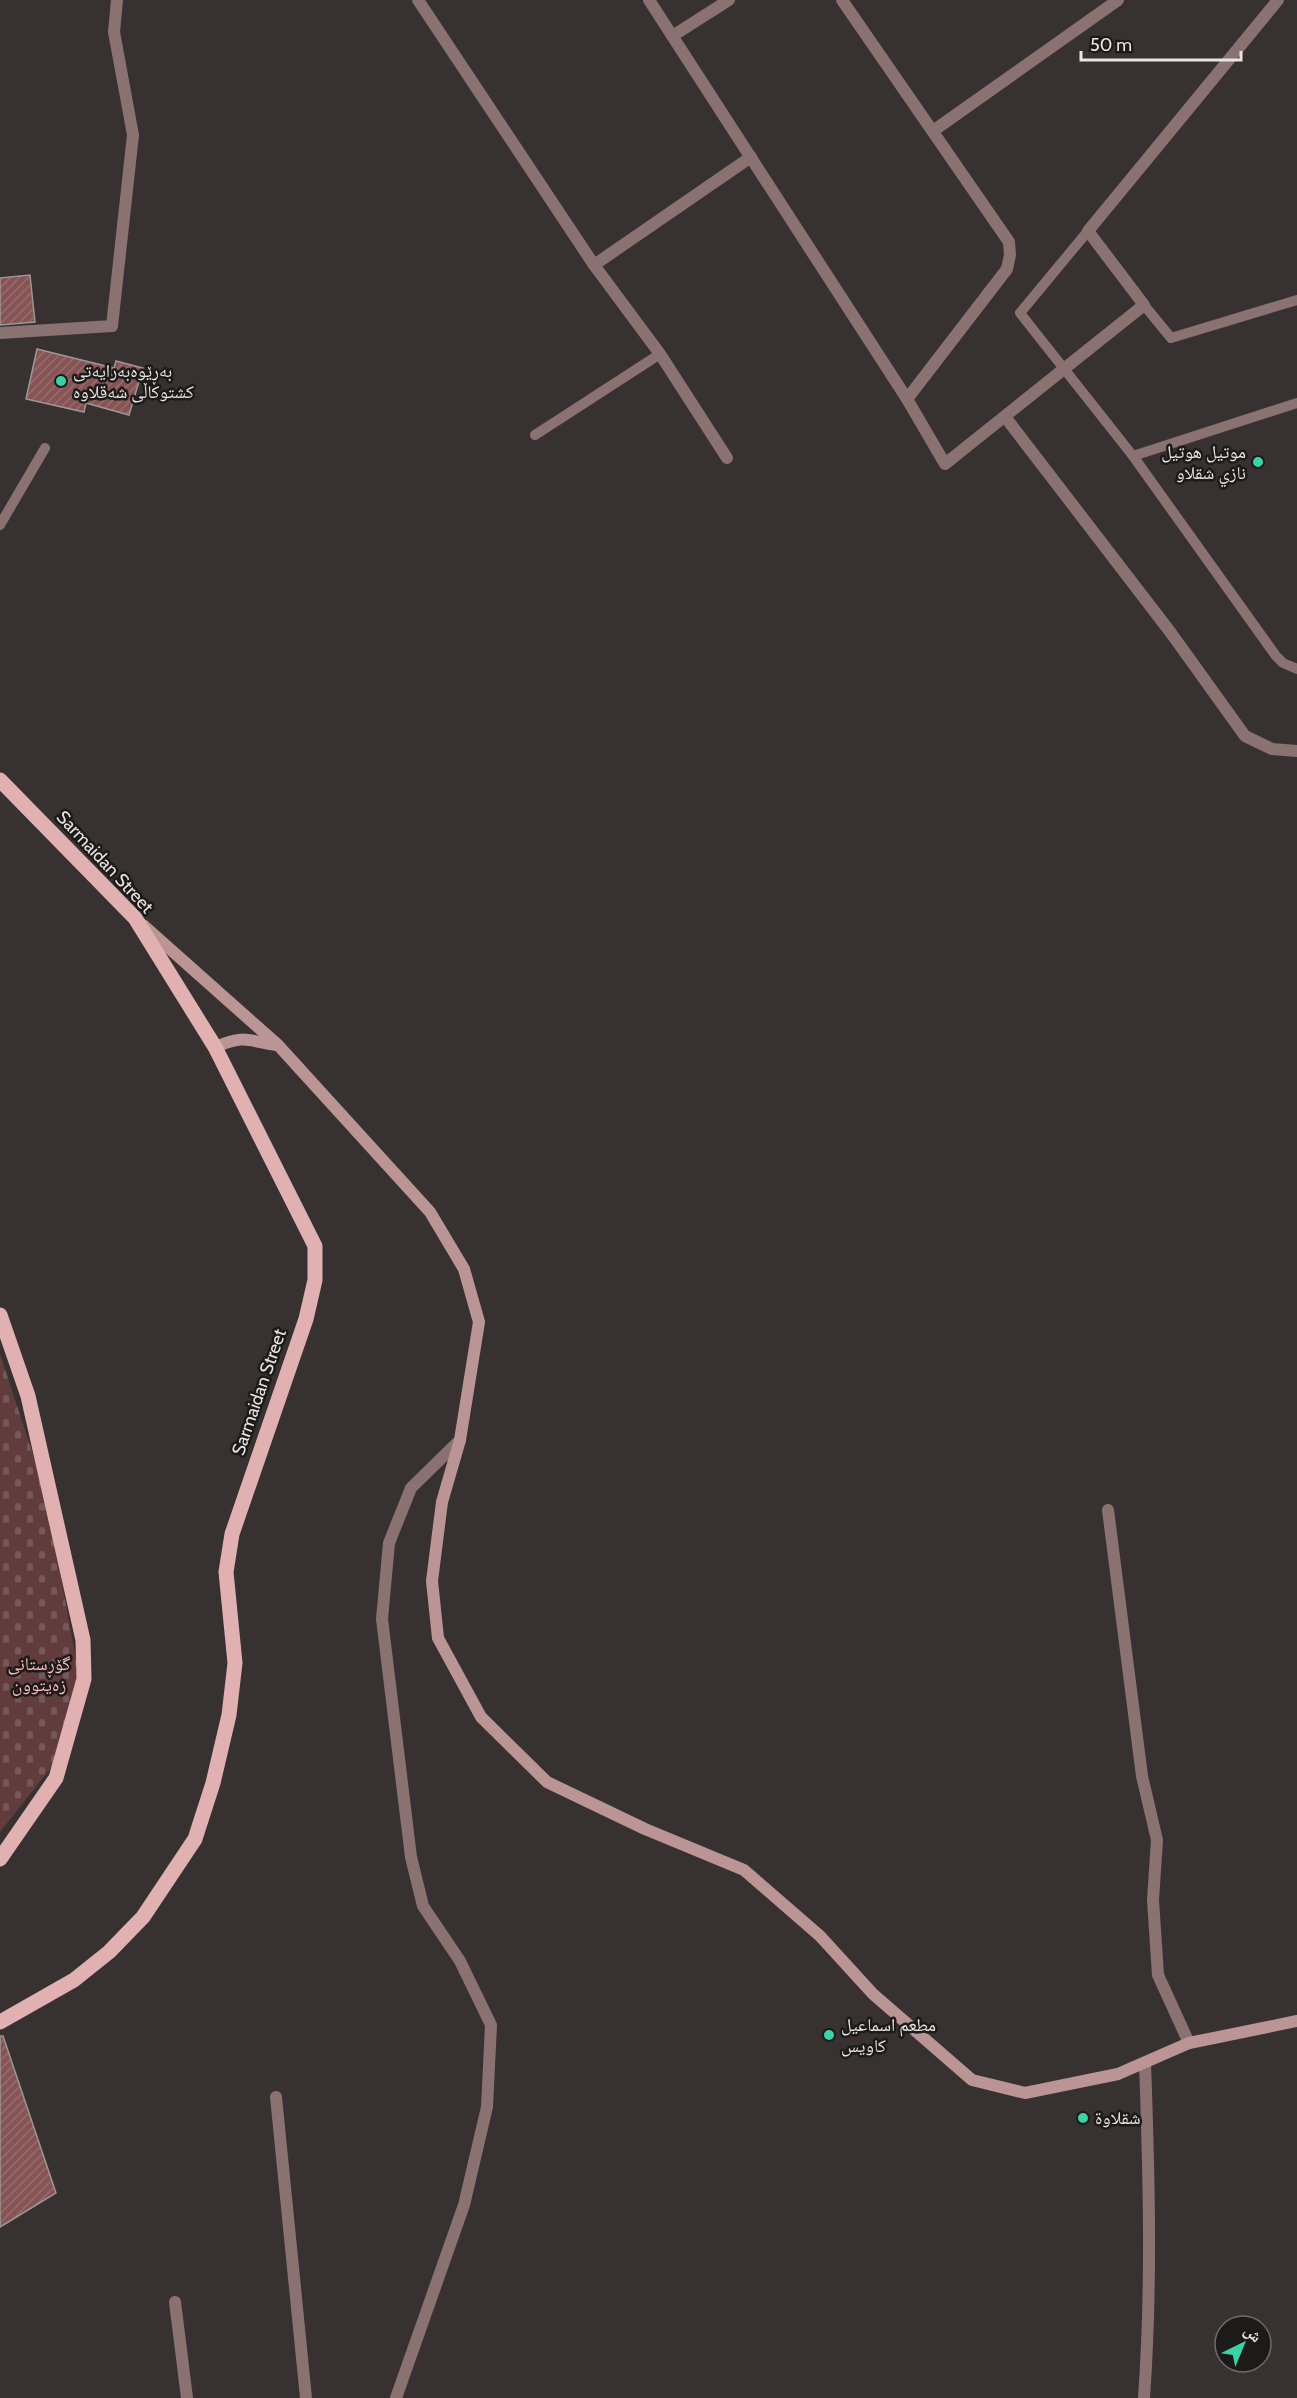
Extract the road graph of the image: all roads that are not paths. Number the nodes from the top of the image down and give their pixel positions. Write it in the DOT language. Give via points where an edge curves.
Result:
graph roads {
  1 [pos="117,0"];
  2 [pos="418,0"];
  3 [pos="649,0"];
  4 [pos="729,0"];
  5 [pos="842,0"];
  6 [pos="1118,0"];
  7 [pos="1278,0"];
  8 [pos="674,35"];
  9 [pos="933,131"];
  10 [pos="752,157"];
  11 [pos="1088,231"];
  12 [pos="594,265"];
  13 [pos="1297,300"];
  14 [pos="1144,305"];
  15 [pos="0,333"];
  16 [pos="660,354"];
  17 [pos="1064,367"];
  18 [pos="906,399"];
  19 [pos="1297,403"];
  20 [pos="1006,418"];
  21 [pos="535,435"];
  22 [pos="45,448"];
  23 [pos="1133,456"];
  24 [pos="727,458"];
  25 [pos="0,525"];
  26 [pos="1297,669"];
  27 [pos="1297,751"];
  28 [pos="0,780"];
  29 [pos="135,918"];
  30 [pos="278,1045"];
  31 [pos="215,1047"];
  32 [pos="0,1315"];
  33 [pos="460,1440"];
  34 [pos="1108,1510"];
  35 [pos="0,1859"];
  36 [pos="1297,2021"];
  37 [pos="0,2022"];
  38 [pos="1188,2043"];
  39 [pos="1145,2063"];
  40 [pos="276,2097"];
  41 [pos="176,2302"];
  42 [pos="187,2398"];
  43 [pos="306,2398"];
  44 [pos="396,2398"];
  45 [pos="1144,2398"];
  1 -- 15 [label="street" via="114,32 133,135 112,326"];
  2 -- 12 [label="street"];
  3 -- 8 [label="street"];
  4 -- 8 [label="street"];
  5 -- 9 [label="street"];
  6 -- 9 [label="street"];
  7 -- 11 [label="street"];
  8 -- 10 [label="street"];
  9 -- 18 [label="street" via="1009,242 1010,255 1007,269"];
  10 -- 12 [label="street"];
  10 -- 18 [label="street"];
  11 -- 14 [label="street"];
  11 -- 17 [label="lane" via="1020,313"];
  12 -- 16 [label="street"];
  13 -- 14 [label="lane" via="1171,338"];
  14 -- 17 [label="street"];
  16 -- 21 [label="lane"];
  16 -- 24 [label="street"];
  17 -- 20 [label="street"];
  17 -- 23 [label="lane"];
  18 -- 20 [label="street" via="945,464"];
  19 -- 23 [label="lane"];
  20 -- 27 [label="street" via="1245,736 1272,748"];
  22 -- 25 [label="lane"];
  23 -- 26 [label="lane" via="1276,656"];
  28 -- 29 [label="main road, Sarmaidan Street"];
  29 -- 30 [label="street"];
  29 -- 31 [label="main road, Sarmaidan Street"];
  30 -- 31 [label="street" via="249,1038"];
  30 -- 33 [label="street" via="430,1212 464,1269 479,1322"];
  31 -- 37 [label="main road, Sarmaidan Street" via="315,1246 315,1280 306,1319 232,1534 226,1572 235,1663 229,1715 195,1839 142,1917 109,1952 74,1980"];
  32 -- 35 [label="main road" via="31,1408 83,1640 84,1679 56,1778"];
  33 -- 39 [label="street" via="442,1502 432,1581 438,1638 481,1717 547,1782 744,1870 820,1936 873,1994 972,2080 1025,2093 1118,2074"];
  33 -- 44 [label="street" via="411,1488 389,1543 382,1619 411,1857 423,1906 460,1961 491,2025 487,2107 464,2205"];
  34 -- 38 [label="street" via="1142,1776 1157,1840 1153,1900 1158,1975"];
  36 -- 38 [label="street"];
  38 -- 39 [label="street"];
  39 -- 45 [label="street" via="1150,2316"];
  40 -- 43 [label="street"];
  41 -- 42 [label="street"];
}
